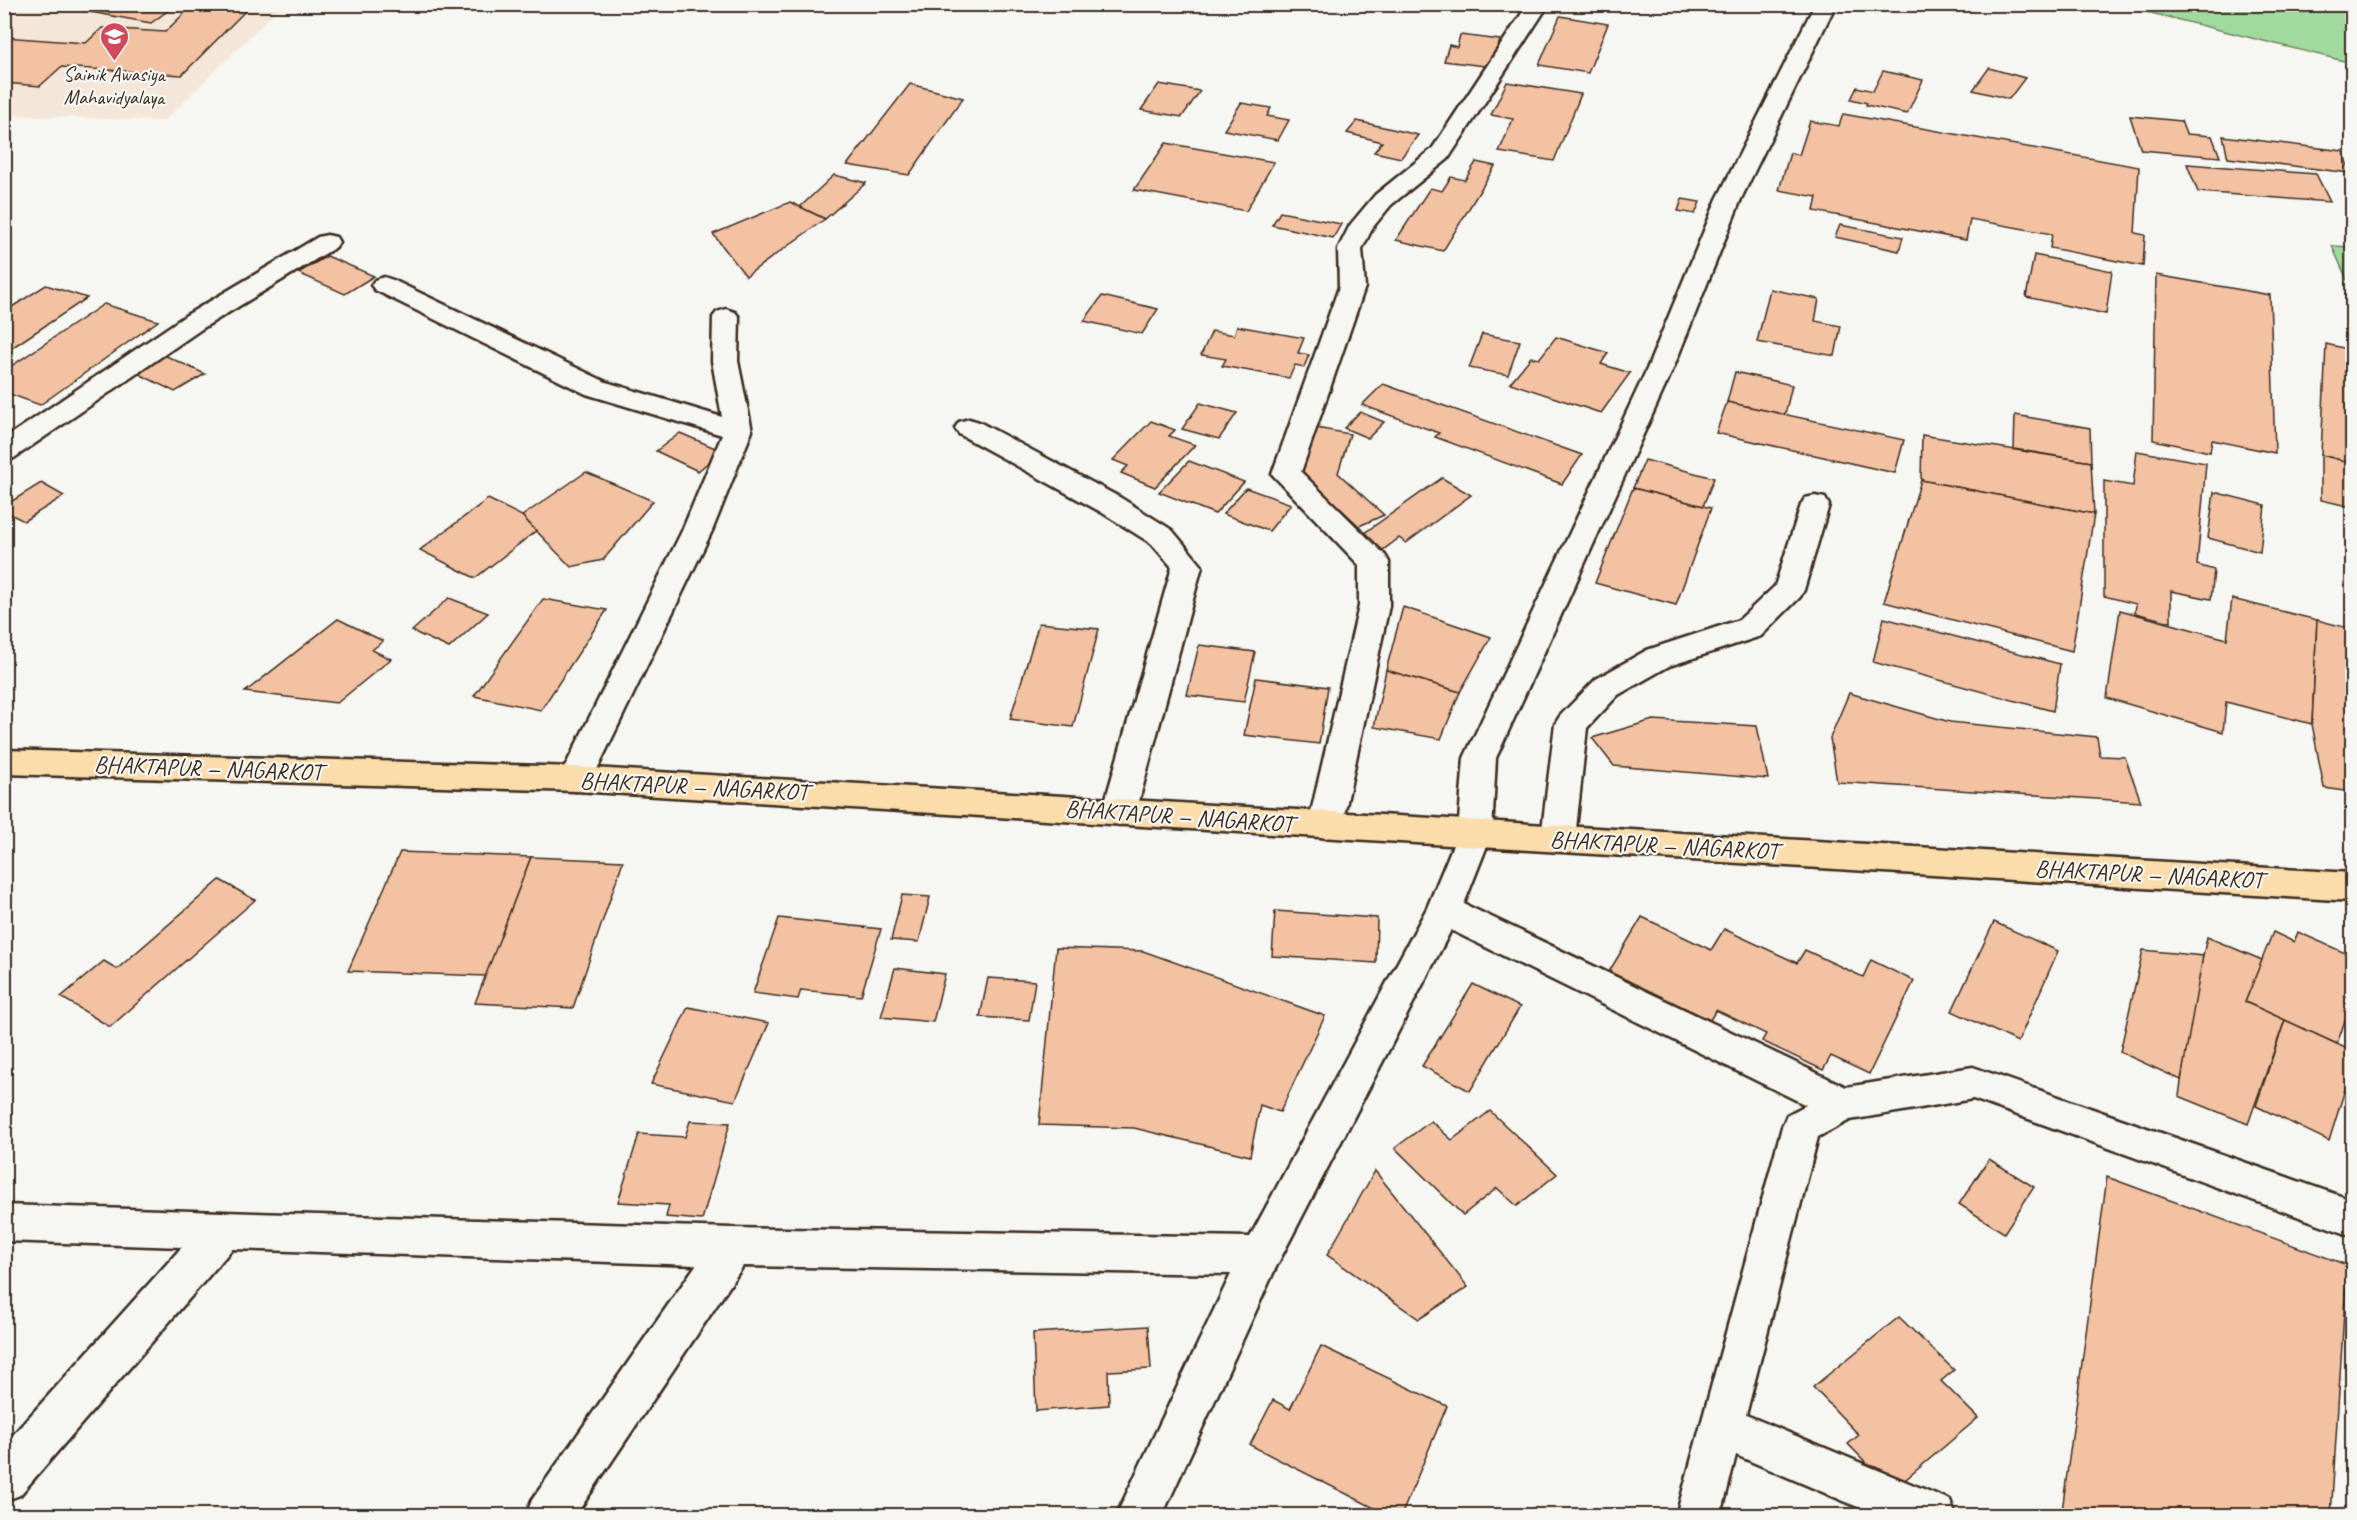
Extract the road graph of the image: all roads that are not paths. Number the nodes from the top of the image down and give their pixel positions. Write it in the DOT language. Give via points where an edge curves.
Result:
graph roads {
  1 [pos="1539,4"];
  2 [pos="1826,4"];
  3 [pos="327,242"];
  4 [pos="384,285"];
  5 [pos="726,317"];
  6 [pos="969,428"];
  7 [pos="738,431"];
  8 [pos="4,452"];
  9 [pos="1815,506"];
  10 [pos="4,762"];
  11 [pos="576,779"];
  12 [pos="1119,812"];
  13 [pos="1325,825"];
  14 [pos="1475,834"];
  15 [pos="1558,838"];
  16 [pos="2352,886"];
  17 [pos="1444,910"];
  18 [pos="1843,1104"];
  19 [pos="2352,1218"];
  20 [pos="4,1223"];
  21 [pos="224,1229"];
  22 [pos="732,1247"];
  23 [pos="1261,1256"];
  24 [pos="1720,1426"];
  25 [pos="4,1479"];
  26 [pos="548,1515"];
  27 [pos="1138,1515"];
  28 [pos="1698,1515"];
  29 [pos="1934,1515"];
  1 -- 13 [label="street" via="1440,154 1383,200 1362,225 1350,249 1352,286 1286,474 1374,562 1374,606"];
  2 -- 14 [label="street" via="1730,199 1660,369 1480,758"];
  3 -- 8 [label="street" via="194,322"];
  4 -- 7 [label="street" via="596,388"];
  5 -- 7 [label="street" via="725,361"];
  6 -- 12 [label="street" via="1162,537 1188,566"];
  7 -- 11 [label="street" via="697,531"];
  9 -- 15 [label="street" via="1789,590 1750,628 1658,658 1607,687 1571,724"];
  10 -- 11 [label="main road, BHAKTAPUR — NAGARKOT"];
  11 -- 12 [label="main road, BHAKTAPUR — NAGARKOT"];
  12 -- 13 [label="main road, BHAKTAPUR — NAGARKOT"];
  13 -- 14 [label="main road, BHAKTAPUR — NAGARKOT"];
  14 -- 15 [label="main road, BHAKTAPUR — NAGARKOT"];
  14 -- 17 [label="street"];
  15 -- 16 [label="main road, BHAKTAPUR — NAGARKOT"];
  17 -- 18 [label="street"];
  17 -- 23 [label="street"];
  18 -- 19 [label="street" via="1972,1083"];
  18 -- 24 [label="street" via="1801,1127"];
  20 -- 21 [label="street"];
  21 -- 22 [label="street"];
  21 -- 25 [label="street"];
  22 -- 23 [label="street"];
  22 -- 26 [label="street"];
  23 -- 27 [label="street"];
  24 -- 28 [label="street"];
  24 -- 29 [label="street"];
}
